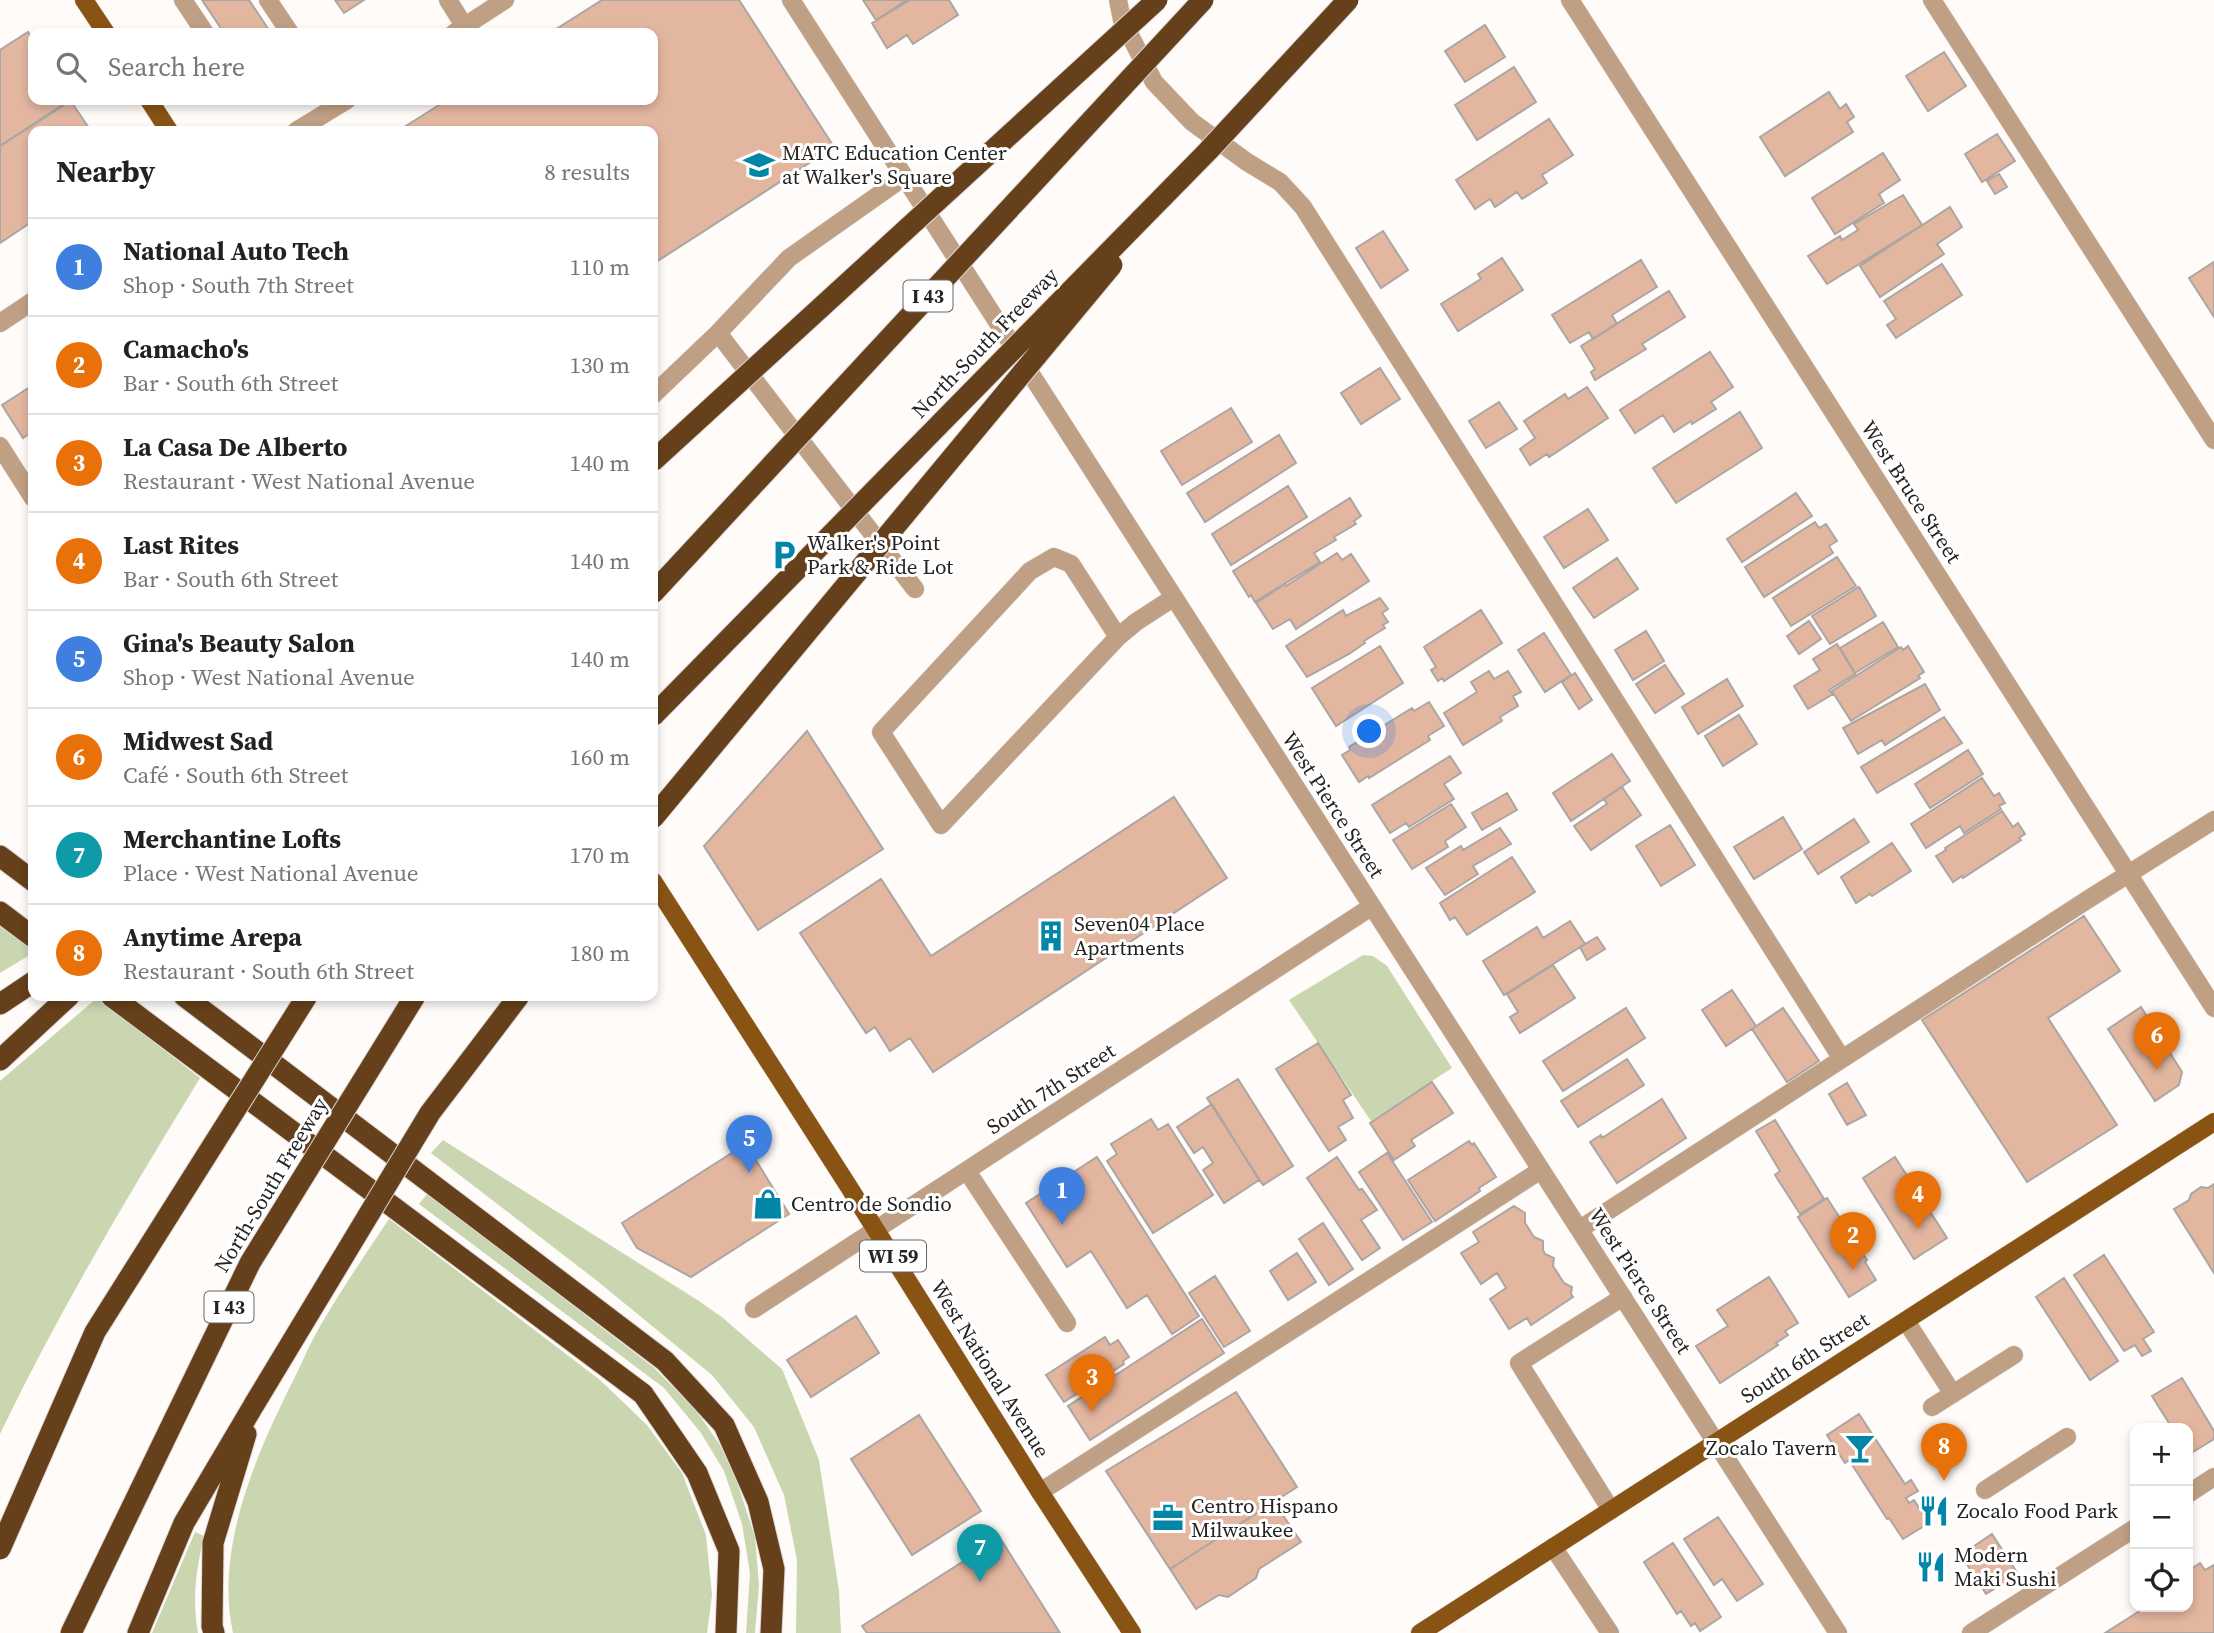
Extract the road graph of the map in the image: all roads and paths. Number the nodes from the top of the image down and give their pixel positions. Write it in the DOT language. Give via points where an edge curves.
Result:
graph roads {
  1 [pos="84,0"];
  2 [pos="183,0"];
  3 [pos="268,0"];
  4 [pos="448,0"];
  5 [pos="505,0"];
  6 [pos="791,0"];
  7 [pos="1118,0"];
  8 [pos="1157,0"];
  9 [pos="1203,0"];
  10 [pos="1348,0"];
  11 [pos="1570,0"];
  12 [pos="1932,0"];
  13 [pos="103,28"];
  14 [pos="202,28"];
  15 [pos="287,28"];
  16 [pos="459,28"];
  17 [pos="463,28"];
  18 [pos="152,105"];
  19 [pos="335,105"];
  20 [pos="166,126"];
  21 [pos="303,126"];
  22 [pos="1208,151"];
  23 [pos="904,177"];
  24 [pos="28,304"];
  25 [pos="0,323"];
  26 [pos="718,333"];
  27 [pos="658,390"];
  28 [pos="2214,440"];
  29 [pos="0,446"];
  30 [pos="658,456"];
  31 [pos="28,490"];
  32 [pos="658,588"];
  33 [pos="915,589"];
  34 [pos="1173,598"];
  35 [pos="1118,637"];
  36 [pos="658,711"];
  37 [pos="658,812"];
  38 [pos="2214,820"];
  39 [pos="0,856"];
  40 [pos="2128,874"];
  41 [pos="28,877"];
  42 [pos="658,889"];
  43 [pos="1371,907"];
  44 [pos="0,912"];
  45 [pos="28,933"];
  46 [pos="28,985"];
  47 [pos="64,1001"];
  48 [pos="118,1001"];
  49 [pos="191,1001"];
  50 [pos="304,1001"];
  51 [pos="412,1001"];
  52 [pos="515,1001"];
  53 [pos="0,1004"];
  54 [pos="2214,1008"];
  55 [pos="5,1056"];
  56 [pos="1842,1059"];
  57 [pos="2214,1122"];
  58 [pos="1541,1170"];
  59 [pos="967,1171"];
  60 [pos="1580,1229"];
  61 [pos="877,1230"];
  62 [pos="1623,1297"];
  63 [pos="754,1309"];
  64 [pos="1906,1321"];
  65 [pos="1067,1322"];
  66 [pos="2014,1355"];
  67 [pos="1953,1394"];
  68 [pos="255,1403"];
  69 [pos="1931,1407"];
  70 [pos="2067,1437"];
  71 [pos="1716,1443"];
  72 [pos="2214,1477"];
  73 [pos="1985,1490"];
  74 [pos="2193,1491"];
  75 [pos="1040,1492"];
  76 [pos="1611,1510"];
  77 [pos="2130,1531"];
  78 [pos="1553,1547"];
  79 [pos="0,1549"];
  80 [pos="1422,1632"];
  81 [pos="71,1633"];
  82 [pos="138,1633"];
  83 [pos="214,1633"];
  84 [pos="726,1633"];
  85 [pos="771,1633"];
  86 [pos="1132,1633"];
  87 [pos="1610,1633"];
  88 [pos="1838,1633"];
  89 [pos="1971,1633"];
  1 -- 13 [label="main road"];
  2 -- 14 [label="street"];
  3 -- 15 [label="street"];
  4 -- 16 [label="street"];
  5 -- 17 [label="street"];
  6 -- 23 [label="street, West Pierce Street"];
  7 -- 56 [label="street" via="1122,20 1154,82 1192,122 1280,182 1303,207"];
  8 -- 30 [label="highway, bridge"];
  9 -- 32 [label="highway, I 43, bridge"];
  10 -- 22 [label="highway, North-South Freeway, bridge"];
  11 -- 40 [label="street, West Bruce Street"];
  12 -- 28 [label="street"];
  18 -- 20 [label="main road"];
  19 -- 21 [label="street"];
  22 -- 36 [label="highway, North-South Freeway, bridge"];
  22 -- 37 [label="highway, bridge"];
  23 -- 26 [label="street" via="789,258"];
  23 -- 34 [label="street, West Pierce Street"];
  24 -- 25 [label="street"];
  26 -- 27 [label="street"];
  26 -- 33 [label="street"];
  29 -- 31 [label="street"];
  34 -- 35 [label="street"];
  34 -- 43 [label="street, West Pierce Street"];
  35 -- 35 [label="street" via="959,805 941,825 881,732 1030,571 1054,557 1071,564"];
  38 -- 40 [label="street"];
  39 -- 41 [label="highway"];
  40 -- 54 [label="street, West Bruce Street"];
  40 -- 56 [label="street"];
  42 -- 61 [label="main road, West National Avenue / WI 59"];
  43 -- 58 [label="street, West Pierce Street"];
  43 -- 59 [label="street, South 7th Street"];
  44 -- 45 [label="highway"];
  46 -- 53 [label="highway"];
  47 -- 55 [label="highway"];
  48 -- 84 [label="highway" via="643,1394 697,1473 729,1551"];
  49 -- 85 [label="highway" via="665,1361 724,1424 758,1502 774,1569"];
  50 -- 79 [label="highway, bridge" via="95,1332"];
  51 -- 81 [label="highway, North-South Freeway / I 43, bridge" via="250,1262"];
  52 -- 68 [label="highway, bridge" via="430,1113"];
  56 -- 60 [label="street"];
  57 -- 64 [label="main road, South 6th Street"];
  58 -- 60 [label="street, West Pierce Street"];
  58 -- 75 [label="street"];
  59 -- 61 [label="street, South 7th Street"];
  59 -- 65 [label="street"];
  60 -- 62 [label="street, West Pierce Street"];
  61 -- 63 [label="street, South 7th Street"];
  61 -- 75 [label="main road, West National Avenue / WI 59"];
  62 -- 71 [label="street, West Pierce Street"];
  62 -- 76 [label="street" via="1519,1363"];
  64 -- 67 [label="street"];
  64 -- 71 [label="main road, South 6th Street"];
  66 -- 67 [label="street"];
  67 -- 69 [label="street"];
  68 -- 82 [label="highway" via="184,1523"];
  68 -- 83 [label="highway" via="213,1544"];
  70 -- 73 [label="street"];
  71 -- 76 [label="main road, South 6th Street"];
  71 -- 88 [label="street, West Pierce Street"];
  72 -- 74 [label="street"];
  75 -- 86 [label="main road, West National Avenue / WI 59"];
  76 -- 78 [label="main road, South 6th Street"];
  77 -- 89 [label="street"];
  78 -- 80 [label="main road, South 6th Street"];
  78 -- 87 [label="street"];
}
